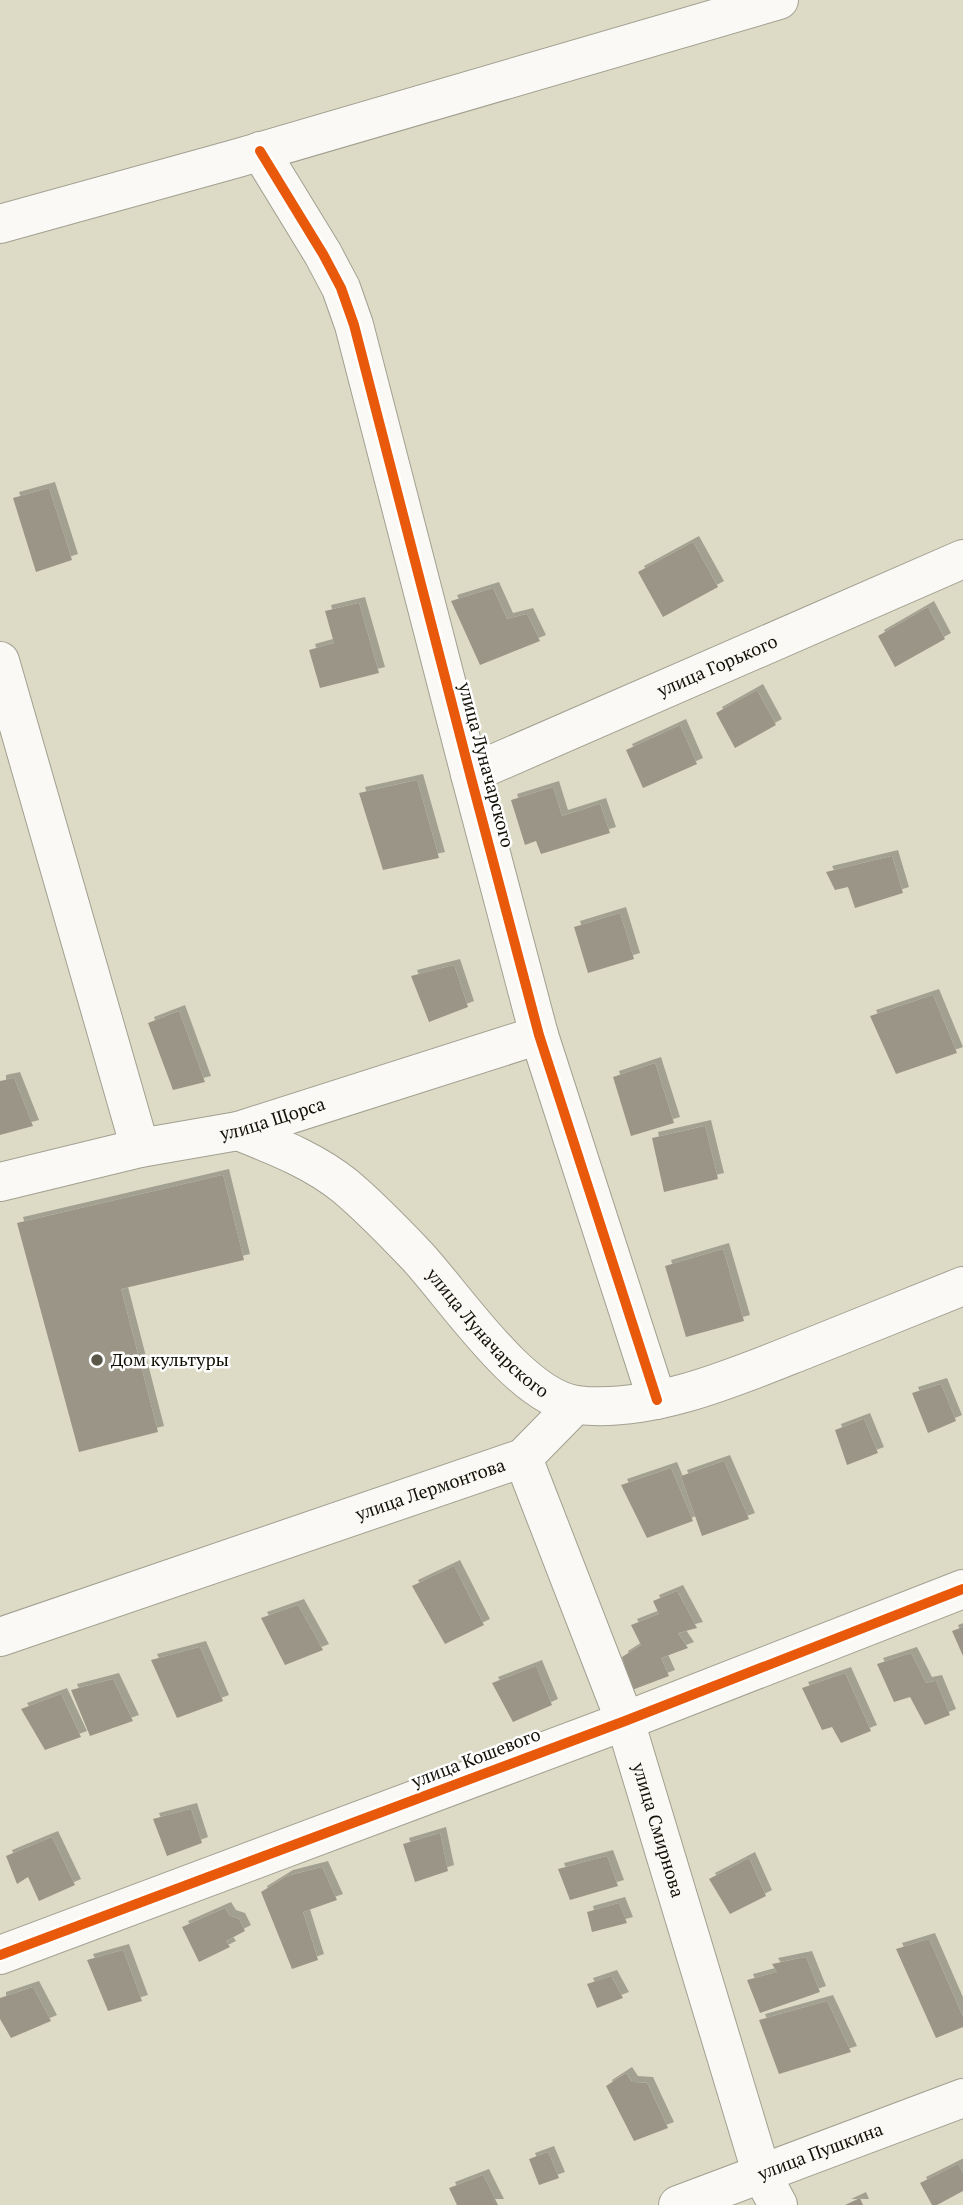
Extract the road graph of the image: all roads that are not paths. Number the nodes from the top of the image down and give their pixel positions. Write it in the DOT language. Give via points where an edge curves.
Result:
graph roads {
  1 [pos="779,0"];
  2 [pos="260,151"];
  3 [pos="0,224"];
  4 [pos="963,559"];
  5 [pos="0,661"];
  6 [pos="470,774"];
  7 [pos="539,1035"];
  8 [pos="238,1131"];
  9 [pos="139,1148"];
  10 [pos="0,1182"];
  11 [pos="963,1286"];
  12 [pos="657,1399"];
  13 [pos="575,1405"];
  14 [pos="523,1458"];
  15 [pos="963,1589"];
  16 [pos="0,1637"];
  17 [pos="625,1721"];
  18 [pos="0,1955"];
  19 [pos="963,2098"];
  20 [pos="770,2190"];
  21 [pos="678,2205"];
  1 -- 2 [label="street"];
  2 -- 3 [label="street"];
  2 -- 6 [label="street, улица Луначарского" via="323,254 354,325"];
  4 -- 6 [label="street, улица Горького"];
  5 -- 9 [label="street"];
  6 -- 7 [label="street, улица Луначарского"];
  7 -- 8 [label="street, улица Щорса"];
  7 -- 12 [label="street, улица Луначарского"];
  8 -- 9 [label="street, улица Щорса"];
  8 -- 13 [label="street, улица Луначарского" via="312,1163 346,1187 417,1256 491,1344 528,1380"];
  9 -- 10 [label="street, улица Щорса"];
  11 -- 12 [label="street" via="728,1380"];
  12 -- 13 [label="street" via="625,1405"];
  13 -- 14 [label="street, улица Лермонтова"];
  14 -- 16 [label="street, улица Лермонтова"];
  14 -- 17 [label="street, улица Смирнова"];
  15 -- 17 [label="street, улица Кошевого"];
  17 -- 18 [label="street, улица Кошевого"];
  17 -- 20 [label="street, улица Смирнова"];
  19 -- 20 [label="street, улица Пушкина"];
  20 -- 21 [label="street, улица Пушкина"];
}
